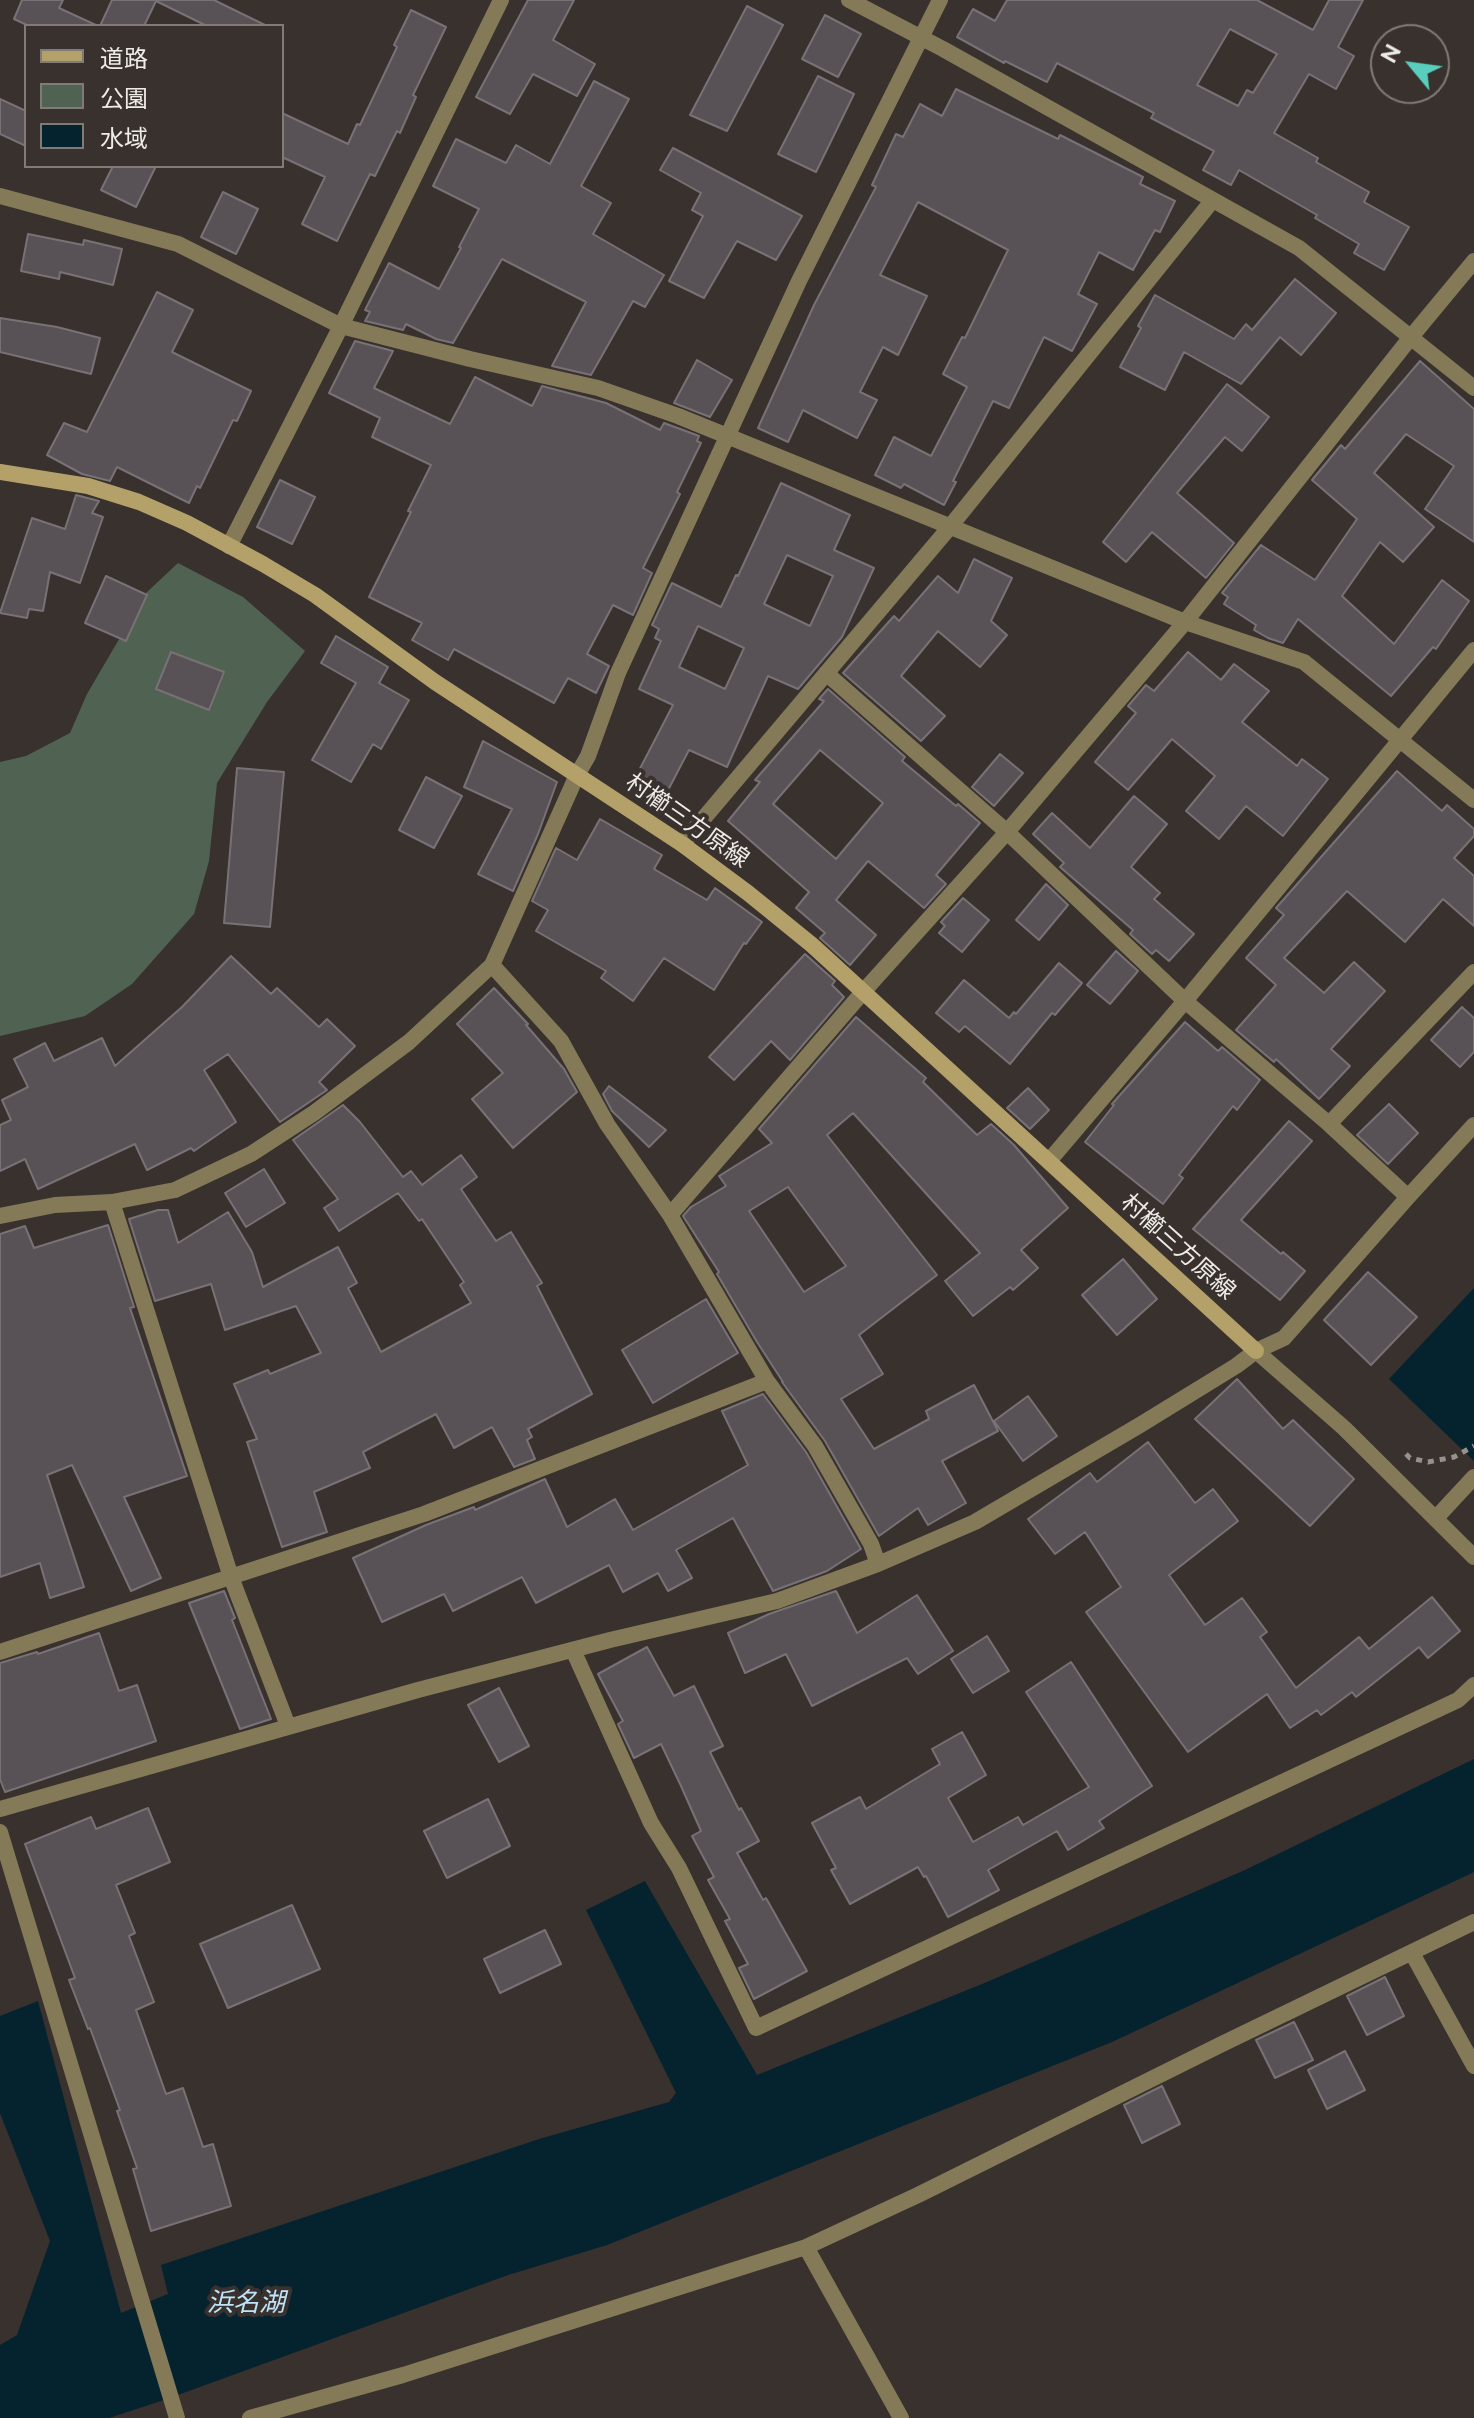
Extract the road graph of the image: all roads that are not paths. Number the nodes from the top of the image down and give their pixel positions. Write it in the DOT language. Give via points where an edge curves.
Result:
graph roads {
  1 [pos="501,0"];
  2 [pos="849,0"];
  3 [pos="940,0"];
  4 [pos="921,38"];
  5 [pos="0,196"];
  6 [pos="1212,201"];
  7 [pos="1474,261"];
  8 [pos="341,326"];
  9 [pos="1411,337"];
  10 [pos="1474,388"];
  11 [pos="729,436"];
  12 [pos="0,472"];
  13 [pos="949,528"];
  14 [pos="229,546"];
  15 [pos="1185,622"];
  16 [pos="1474,650"];
  17 [pos="826,673"];
  18 [pos="1401,739"];
  19 [pos="577,775"];
  20 [pos="1474,800"];
  21 [pos="1007,832"];
  22 [pos="682,844"];
  23 [pos="492,965"];
  24 [pos="1474,972"];
  25 [pos="863,992"];
  26 [pos="1185,1001"];
  27 [pos="1329,1124"];
  28 [pos="1474,1125"];
  29 [pos="1049,1161"];
  30 [pos="1408,1197"];
  31 [pos="112,1202"];
  32 [pos="670,1215"];
  33 [pos="0,1216"];
  34 [pos="1256,1351"];
  35 [pos="767,1381"];
  36 [pos="1474,1477"];
  37 [pos="1436,1518"];
  38 [pos="1474,1557"];
  39 [pos="878,1564"];
  40 [pos="231,1577"];
  41 [pos="573,1650"];
  42 [pos="0,1652"];
  43 [pos="1474,1685"];
  44 [pos="288,1726"];
  45 [pos="0,1809"];
  46 [pos="0,1832"];
  47 [pos="1474,1922"];
  48 [pos="1412,1953"];
  49 [pos="1474,2066"];
  50 [pos="806,2247"];
  51 [pos="177,2418"];
  52 [pos="250,2418"];
  53 [pos="901,2418"];
  1 -- 8 [label="street"];
  2 -- 4 [label="street"];
  3 -- 4 [label="street"];
  4 -- 6 [label="street"];
  4 -- 11 [label="street" via="799,281"];
  5 -- 8 [label="street" via="178,244"];
  6 -- 9 [label="street" via="1299,248"];
  6 -- 13 [label="street"];
  7 -- 9 [label="street"];
  8 -- 11 [label="street" via="598,388"];
  8 -- 14 [label="street"];
  9 -- 10 [label="street"];
  9 -- 15 [label="street"];
  11 -- 13 [label="street"];
  11 -- 19 [label="street" via="618,673"];
  12 -- 14 [label="main road, 村櫛三方原線" via="114,493 163,511"];
  13 -- 15 [label="street"];
  13 -- 17 [label="street"];
  14 -- 19 [label="main road, 村櫛三方原線" via="315,595"];
  15 -- 18 [label="street" via="1304,662"];
  15 -- 21 [label="street"];
  16 -- 18 [label="street"];
  17 -- 21 [label="street"];
  17 -- 22 [label="street"];
  18 -- 20 [label="street"];
  18 -- 26 [label="street"];
  19 -- 22 [label="main road, 村櫛三方原線"];
  19 -- 23 [label="street"];
  21 -- 25 [label="street"];
  21 -- 26 [label="street"];
  22 -- 25 [label="main road, 村櫛三方原線" via="770,910"];
  23 -- 31 [label="street" via="409,1042 251,1154 175,1190"];
  23 -- 32 [label="street" via="561,1041 607,1124"];
  24 -- 27 [label="street"];
  25 -- 29 [label="main road, 村櫛三方原線"];
  25 -- 32 [label="street"];
  26 -- 27 [label="street"];
  26 -- 29 [label="street"];
  27 -- 30 [label="street"];
  28 -- 30 [label="street"];
  29 -- 34 [label="main road, 村櫛三方原線"];
  30 -- 34 [label="street" via="1284,1338"];
  31 -- 33 [label="street" via="55,1205"];
  31 -- 40 [label="street"];
  32 -- 35 [label="street"];
  34 -- 37 [label="street"];
  34 -- 39 [label="street" via="975,1522"];
  35 -- 39 [label="street" via="815,1446"];
  35 -- 40 [label="street" via="424,1514"];
  36 -- 37 [label="street"];
  37 -- 38 [label="street"];
  39 -- 41 [label="street" via="777,1601"];
  40 -- 42 [label="street"];
  40 -- 44 [label="street"];
  41 -- 43 [label="street" via="651,1823 679,1868 756,2028 1458,1700"];
  41 -- 44 [label="street"];
  44 -- 45 [label="street"];
  46 -- 51 [label="street"];
  47 -- 48 [label="street"];
  48 -- 49 [label="street"];
  48 -- 50 [label="street"];
  50 -- 52 [label="street"];
  50 -- 53 [label="street"];
}
